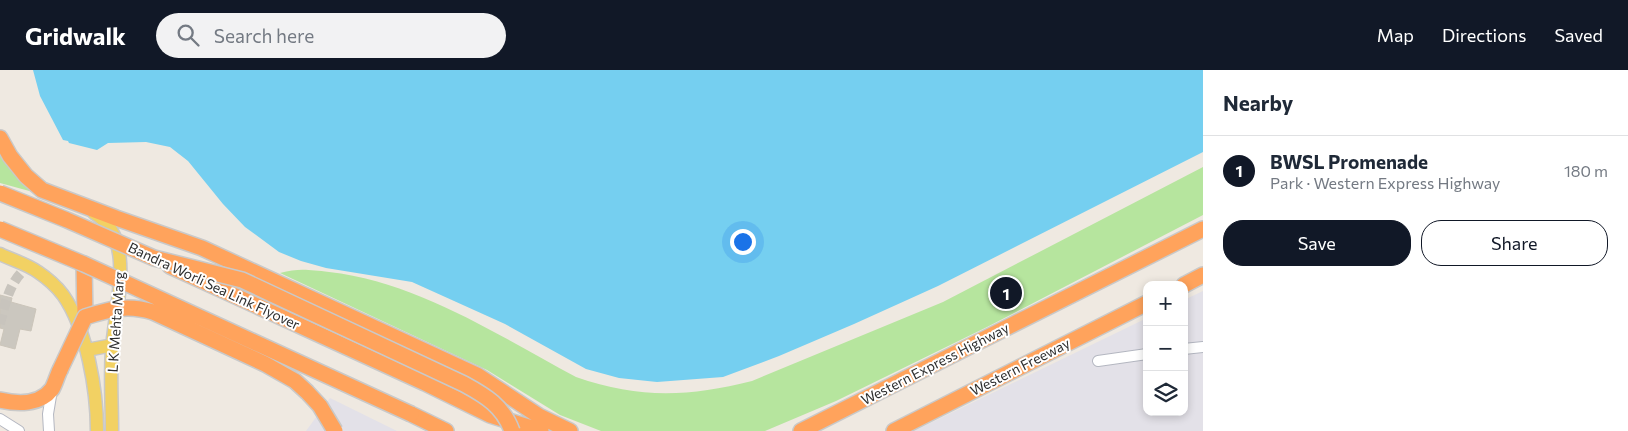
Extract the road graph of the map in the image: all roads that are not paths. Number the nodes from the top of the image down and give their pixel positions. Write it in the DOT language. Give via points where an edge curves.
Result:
graph roads {
  1 [pos="0,138"];
  2 [pos="0,193"];
  3 [pos="76,203"];
  4 [pos="0,229"];
  5 [pos="1203,229"];
  6 [pos="0,254"];
  7 [pos="154,258"];
  8 [pos="84,264"];
  9 [pos="1203,275"];
  10 [pos="1188,283"];
  11 [pos="1143,306"];
  12 [pos="85,317"];
  13 [pos="112,345"];
  14 [pos="1203,346"];
  15 [pos="1188,348"];
  16 [pos="87,350"];
  17 [pos="1143,355"];
  18 [pos="1098,361"];
  19 [pos="52,389"];
  20 [pos="112,394"];
  21 [pos="95,395"];
  22 [pos="0,400"];
  23 [pos="0,419"];
  24 [pos="19,431"];
  25 [pos="48,431"];
  26 [pos="97,431"];
  27 [pos="112,431"];
  28 [pos="335,431"];
  29 [pos="446,431"];
  30 [pos="512,431"];
  31 [pos="541,431"];
  32 [pos="570,431"];
  33 [pos="800,431"];
  34 [pos="894,431"];
  1 -- 3 [label="highway" via="26,176 42,190"];
  2 -- 7 [label="highway, Bandra Worli Sea Link Flyover, bridge"];
  3 -- 13 [label="main road, L K Mehta Marg" via="108,223 116,240 120,295"];
  3 -- 32 [label="highway" via="202,248 477,374 539,416"];
  4 -- 8 [label="highway, bridge"];
  5 -- 33 [label="highway, Western Express Highway"];
  6 -- 16 [label="main road, L K Mehta Marg" via="37,271 63,295"];
  7 -- 30 [label="highway, bridge" via="242,280 464,384 493,401"];
  7 -- 31 [label="highway, Bandra Worli Sea Link Flyover, bridge" via="490,415"];
  8 -- 12 [label="highway"];
  8 -- 29 [label="highway, bridge"];
  9 -- 10 [label="highway"];
  11 -- 34 [label="highway, Western Freeway"];
  12 -- 19 [label="highway, bridge"];
  12 -- 28 [label="highway, bridge" via="125,307 153,312 295,381 320,406"];
  13 -- 16 [label="main road"];
  13 -- 20 [label="main road, L K Mehta Marg"];
  14 -- 15 [label="street"];
  16 -- 21 [label="main road, L K Mehta Marg"];
  17 -- 18 [label="street"];
  19 -- 22 [label="highway" via="31,402"];
  19 -- 25 [label="street"];
  20 -- 21 [label="main road"];
  20 -- 27 [label="main road, L K Mehta Marg"];
  21 -- 26 [label="main road, L K Mehta Marg"];
  23 -- 24 [label="street"];
}
